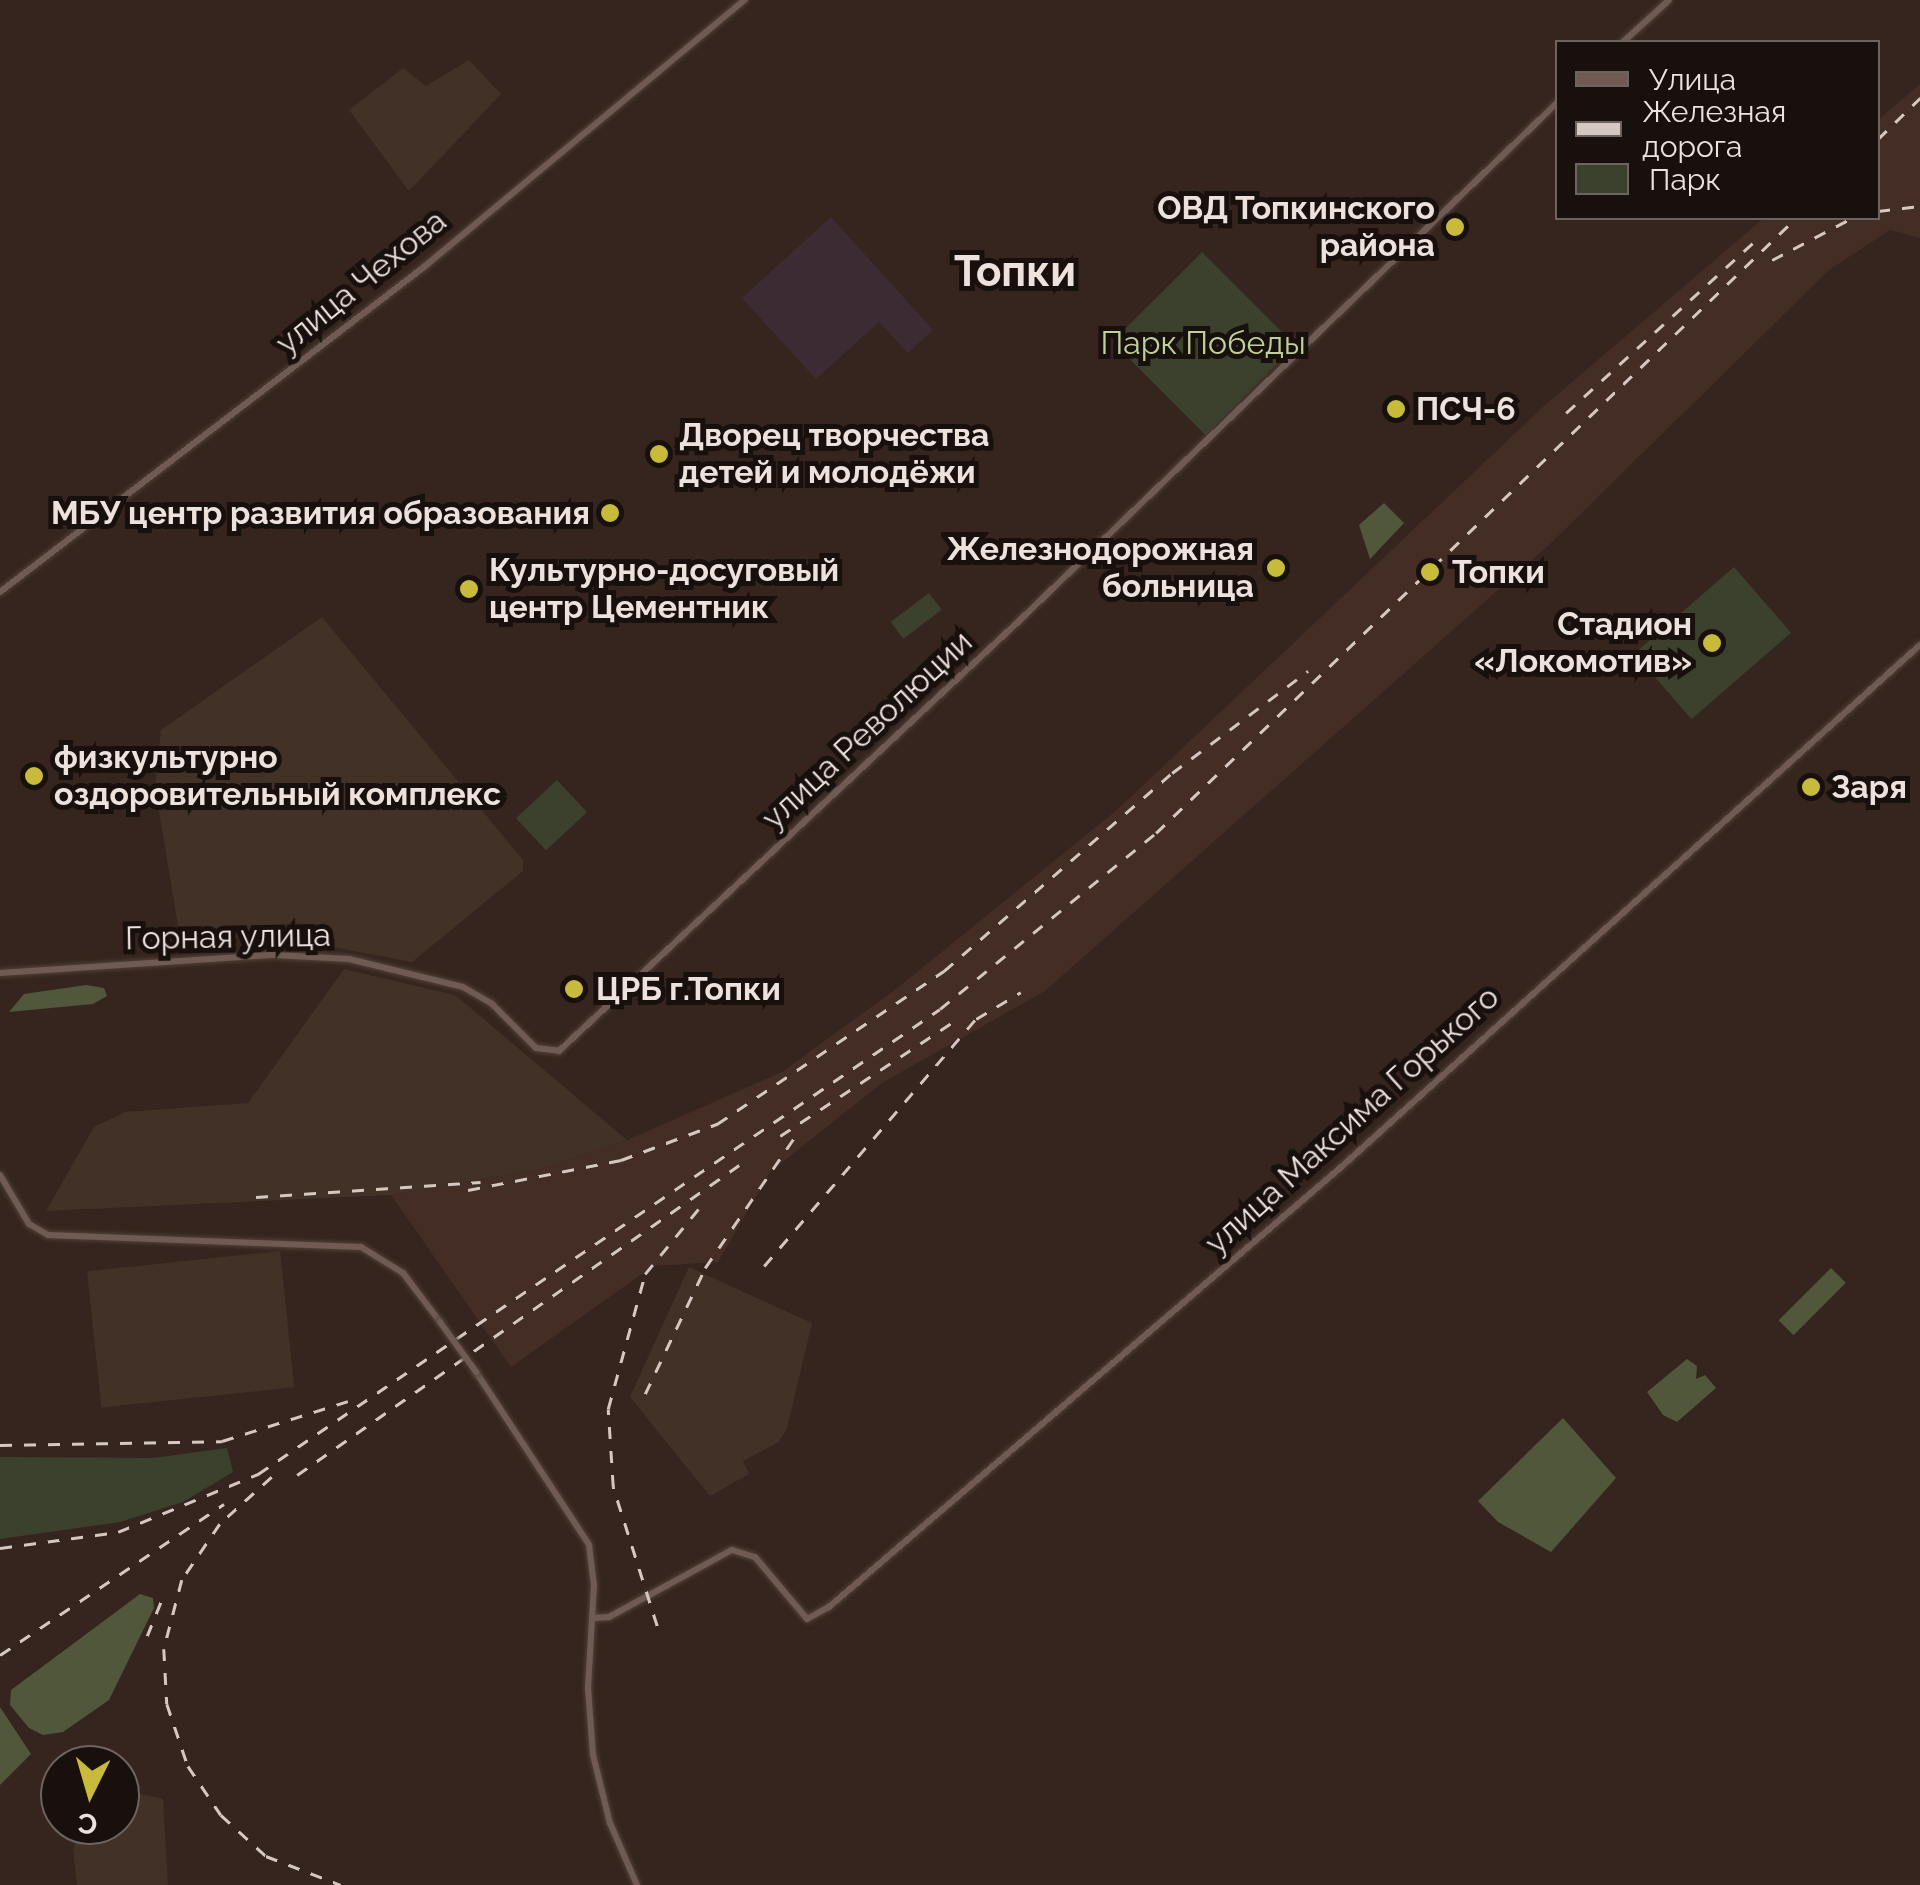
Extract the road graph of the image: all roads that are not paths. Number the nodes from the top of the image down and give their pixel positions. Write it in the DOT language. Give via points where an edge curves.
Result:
graph roads {
  1 [pos="745,0"];
  2 [pos="1669,0"];
  3 [pos="1625,40"];
  4 [pos="1555,105"];
  5 [pos="0,592"];
  6 [pos="1920,645"];
  7 [pos="0,973"];
  8 [pos="550,1053"];
  9 [pos="0,1176"];
  10 [pos="609,1617"];
  11 [pos="593,1618"];
  12 [pos="591,1644"];
  13 [pos="637,1885"];
  1 -- 5 [label="street, улица Чехова" via="424,267"];
  2 -- 3 [label="street"];
  4 -- 8 [label="street, улица Революции" via="1046,596 564,1048"];
  6 -- 10 [label="street, улица Максима Горького" via="1265,1234 948,1509 807,1619 745,1552 720,1554"];
  7 -- 8 [label="street, Горная улица" via="274,955 363,962 464,987"];
  9 -- 11 [label="street, bridge" via="29,1224 48,1235 361,1247 403,1273 588,1546"];
  10 -- 11 [label="street"];
  10 -- 12 [label="street"];
  11 -- 12 [label="street"];
  12 -- 13 [label="street" via="593,1755 610,1823"];
}
